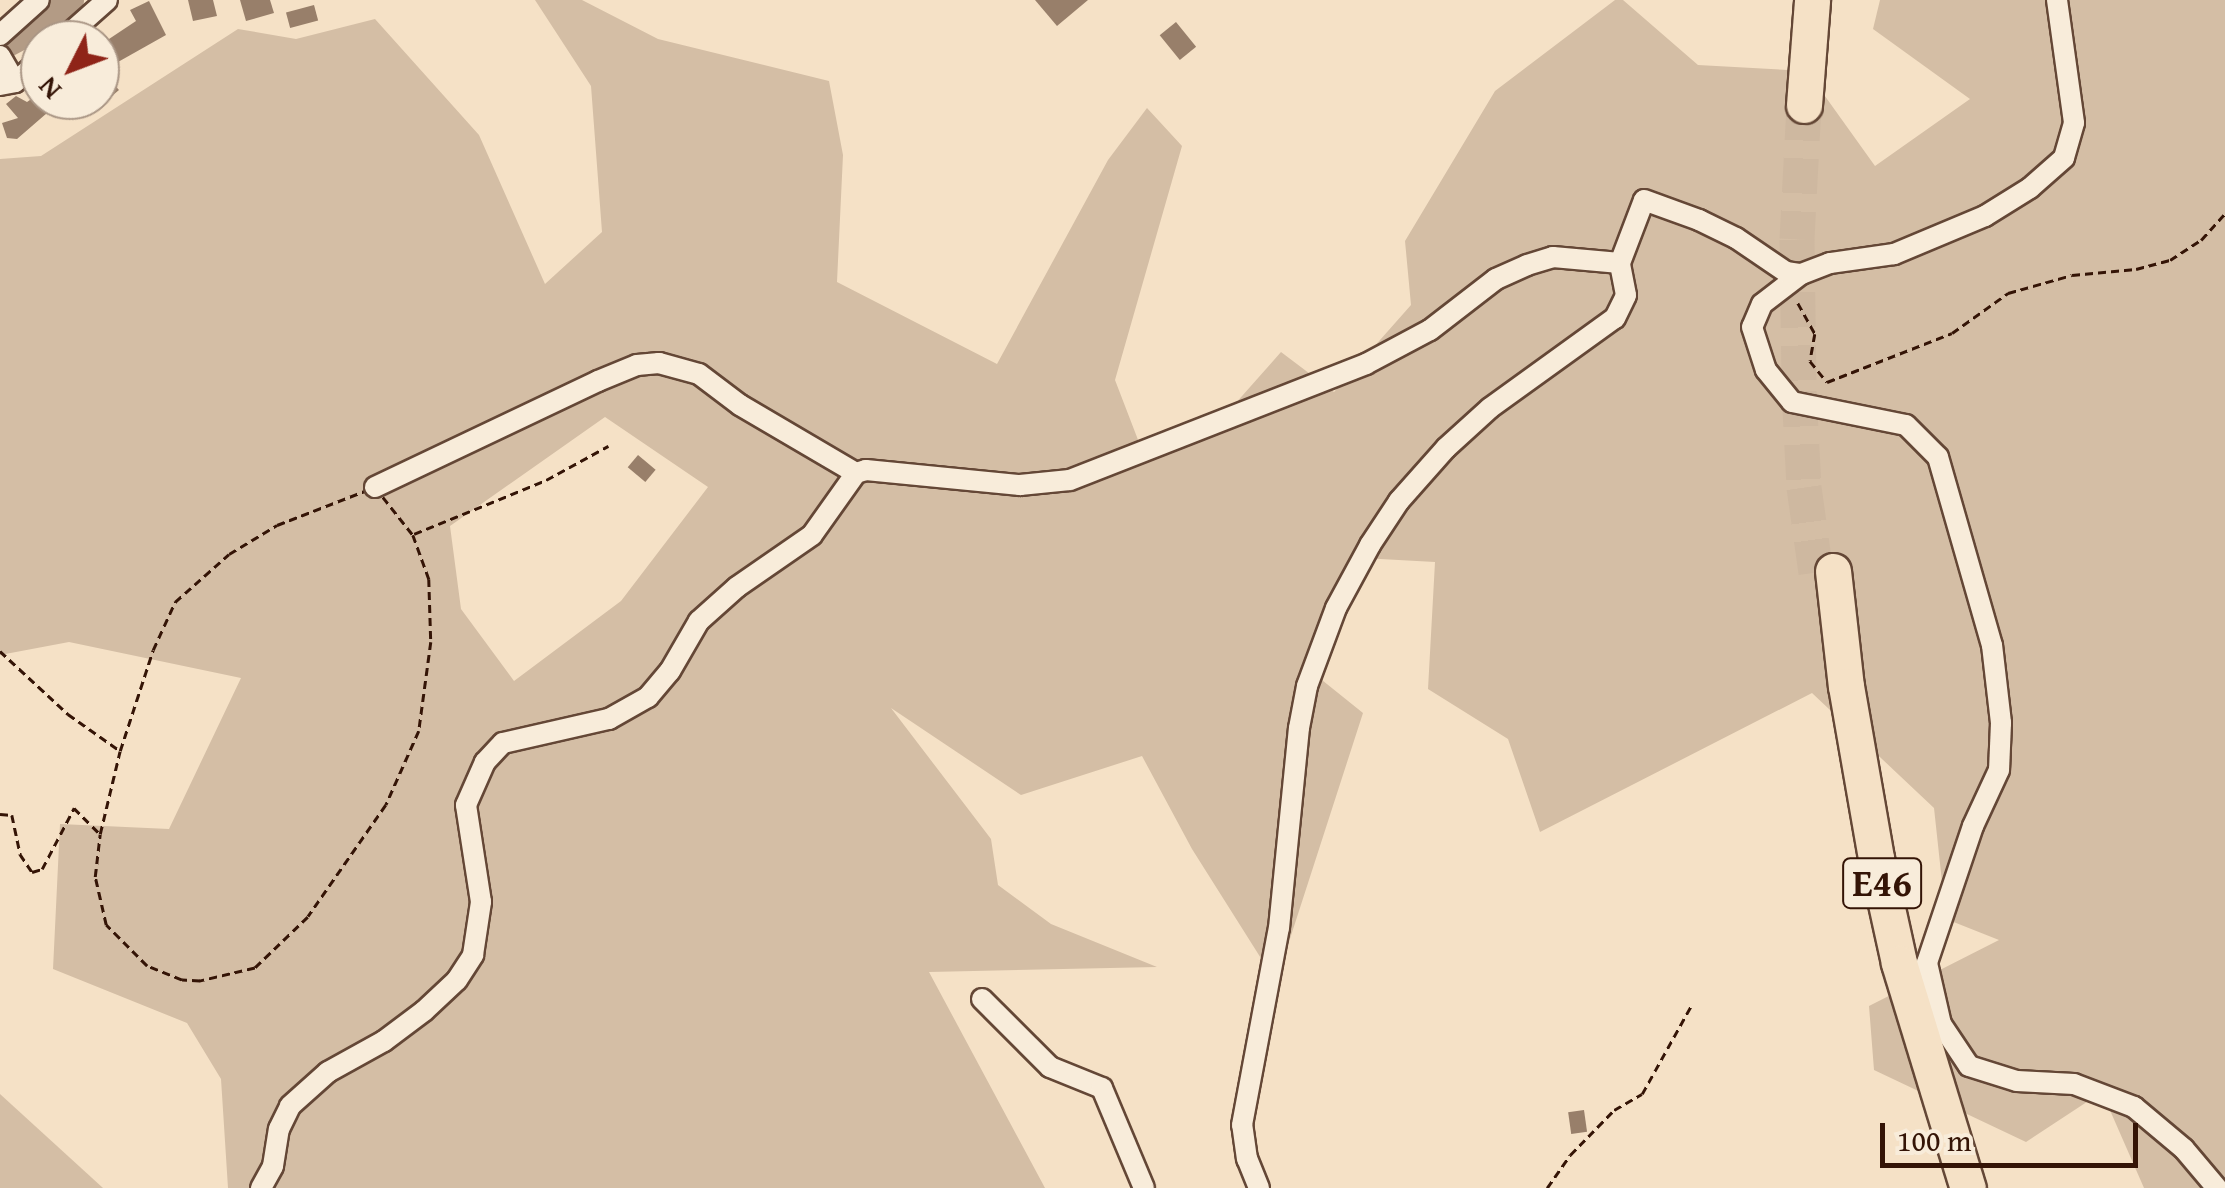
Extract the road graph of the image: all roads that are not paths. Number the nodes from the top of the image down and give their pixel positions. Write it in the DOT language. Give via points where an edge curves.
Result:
graph roads {
  1 [pos="39,0"];
  2 [pos="107,0"];
  3 [pos="1812,0"];
  4 [pos="1832,0"];
  5 [pos="2057,0"];
  6 [pos="84,20"];
  7 [pos="0,36"];
  8 [pos="0,56"];
  9 [pos="8,81"];
  10 [pos="1620,263"];
  11 [pos="1802,274"];
  12 [pos="856,473"];
  13 [pos="375,487"];
  14 [pos="982,999"];
  15 [pos="261,1188"];
  16 [pos="1144,1188"];
  17 [pos="1259,1188"];
  18 [pos="1948,1188"];
  19 [pos="1968,1188"];
  20 [pos="2218,1188"];
  1 -- 7 [label="street"];
  2 -- 6 [label="street"];
  3 -- 4 [label="highway" via="1813,105"];
  5 -- 11 [label="street" via="2074,123 2064,158 1985,216 1894,254"];
  8 -- 9 [label="street"];
  10 -- 11 [label="street" via="1644,200 1700,220 1786,272"];
  10 -- 12 [label="street" via="1553,257 1528,264 1366,364 1070,480 1020,485"];
  10 -- 17 [label="street" via="1626,295 1615,318 1446,448 1398,502 1336,608 1304,700 1278,928 1242,1125"];
  11 -- 20 [label="street" via="1756,311 1755,344 1766,370 1792,402 1906,425 1938,457 1992,645 1999,770 1927,963 1941,1024 1969,1066 2018,1081 2074,1084 2134,1107 2184,1148"];
  12 -- 13 [label="street" via="699,374 659,363 598,382"];
  12 -- 15 [label="street" via="812,535 699,621 648,697 609,719 503,743 485,762 466,805 481,902 473,955 424,1011 328,1072 290,1106"];
  14 -- 16 [label="street" via="1050,1068 1102,1088"];
  18 -- 19 [label="highway, E46" via="1901,1038 1861,875 1825,668 1824,572 1880,876"];
}
